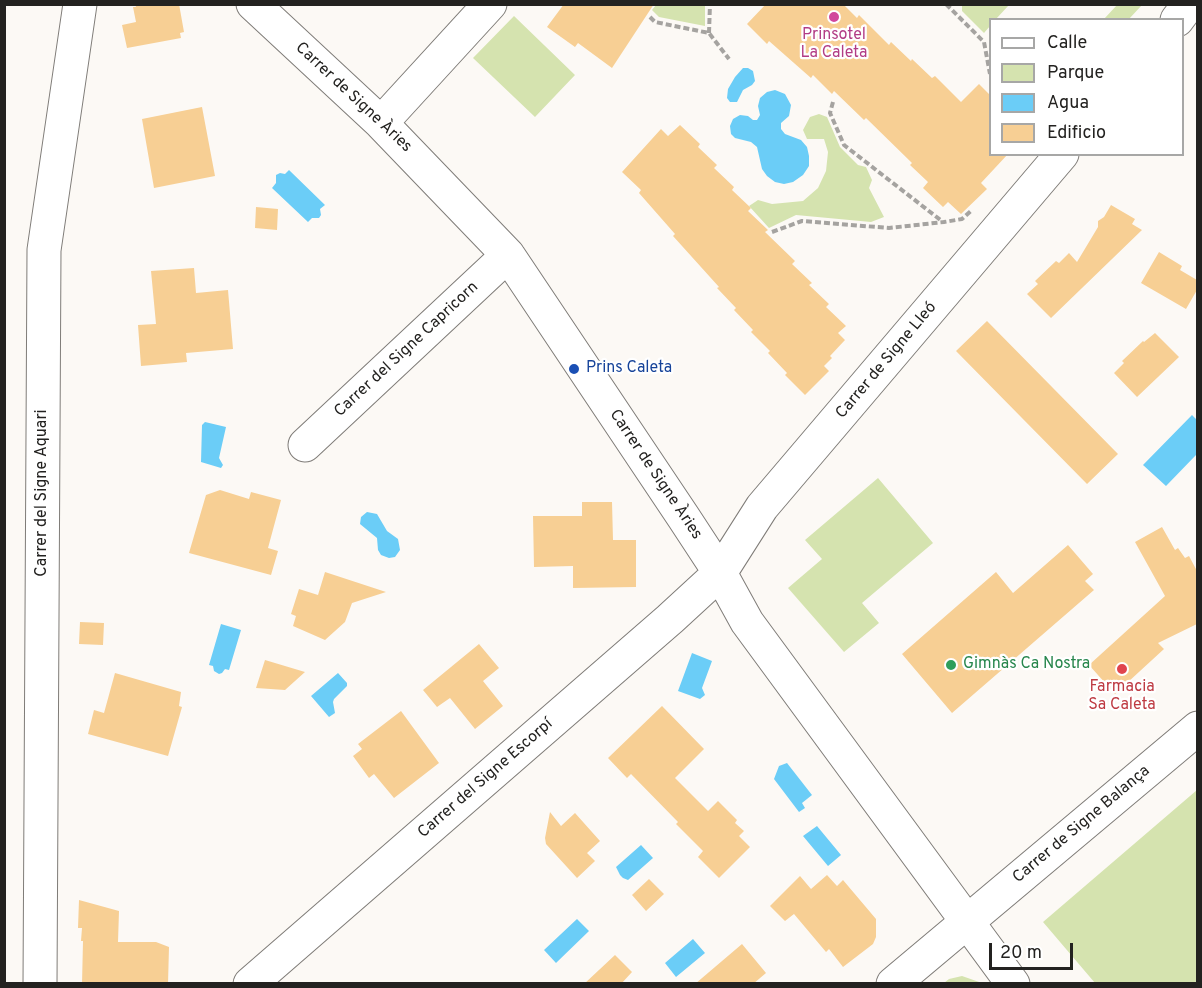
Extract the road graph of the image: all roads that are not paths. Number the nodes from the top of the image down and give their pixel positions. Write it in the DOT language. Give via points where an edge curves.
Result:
graph roads {
  1 [pos="80,4"];
  2 [pos="253,4"];
  3 [pos="490,4"];
  4 [pos="1189,4"];
  5 [pos="1178,18"];
  6 [pos="381,123"];
  7 [pos="1060,156"];
  8 [pos="508,255"];
  9 [pos="306,444"];
  10 [pos="720,573"];
  11 [pos="1197,728"];
  12 [pos="966,922"];
  13 [pos="40,984"];
  14 [pos="250,984"];
  15 [pos="892,984"];
  16 [pos="1013,984"];
  1 -- 13 [label="street, Carrer del Signe Aquari" via="44,250"];
  2 -- 6 [label="street, Carrer de Signe Àries"];
  3 -- 6 [label="street"];
  4 -- 5 [label="street"];
  6 -- 8 [label="street, Carrer de Signe Àries"];
  7 -- 10 [label="street, Carrer de Signe Lleó" via="762,507"];
  8 -- 9 [label="street, Carrer del Signe Capricorn"];
  8 -- 10 [label="street, Carrer de Signe Àries"];
  10 -- 12 [label="street, Carrer de Signe Àries" via="747,622"];
  10 -- 14 [label="street, Carrer del Signe Escorpí"];
  11 -- 12 [label="street, Carrer de Signe Balança"];
  12 -- 15 [label="street, Carrer de Signe Balança"];
  12 -- 16 [label="street, Carrer de Signe Àries"];
}
